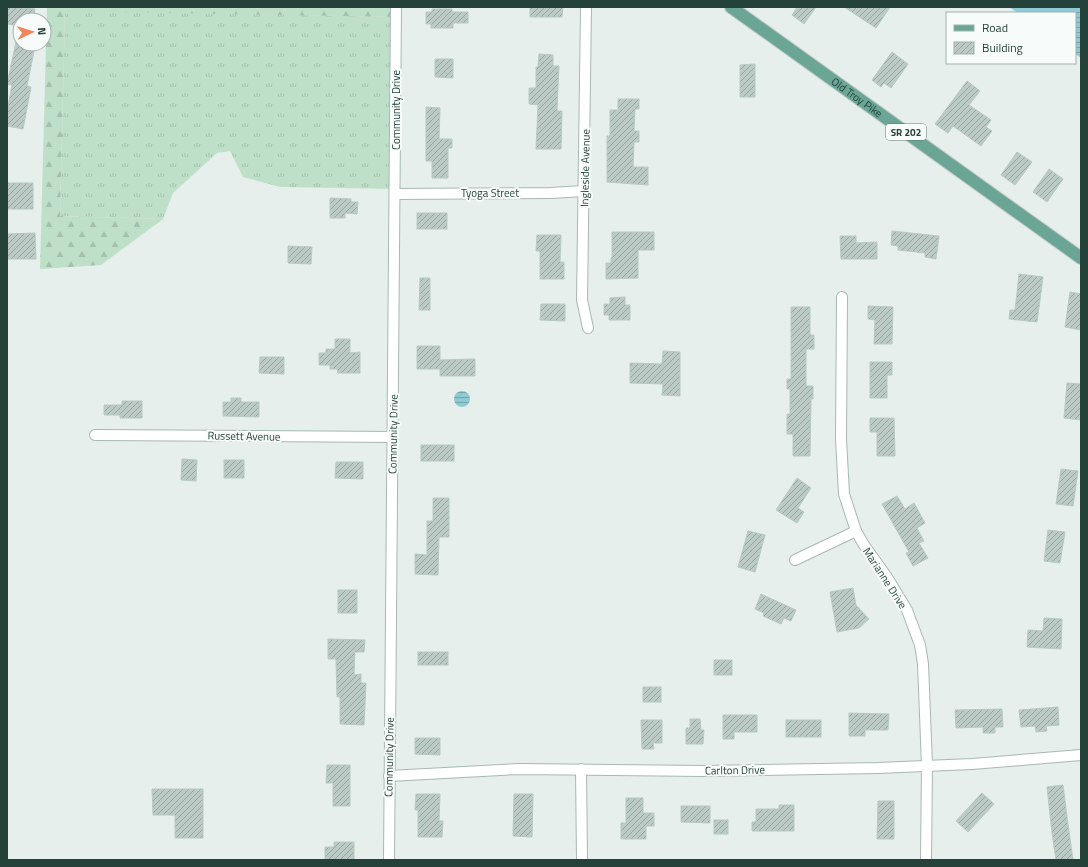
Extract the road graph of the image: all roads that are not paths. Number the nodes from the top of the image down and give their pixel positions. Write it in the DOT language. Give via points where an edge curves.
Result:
graph roads {
  1 [pos="396,7"];
  2 [pos="586,7"];
  3 [pos="731,7"];
  4 [pos="584,191"];
  5 [pos="395,194"];
  6 [pos="1081,258"];
  7 [pos="842,297"];
  8 [pos="588,328"];
  9 [pos="95,435"];
  10 [pos="393,437"];
  11 [pos="856,531"];
  12 [pos="795,560"];
  13 [pos="1081,756"];
  14 [pos="927,766"];
  15 [pos="581,769"];
  16 [pos="389,776"];
  17 [pos="389,860"];
  18 [pos="582,860"];
  19 [pos="926,860"];
  1 -- 5 [label="street, Community Drive"];
  2 -- 4 [label="street, Ingleside Avenue"];
  3 -- 6 [label="main road, Old Troy Pike / SR 202"];
  4 -- 5 [label="street, Tyoga Street"];
  4 -- 8 [label="street, Ingleside Avenue" via="582,300"];
  5 -- 10 [label="street, Community Drive"];
  7 -- 11 [label="street, Marianne Drive" via="841,469 844,494"];
  9 -- 10 [label="street, Russett Avenue"];
  10 -- 16 [label="street, Community Drive"];
  11 -- 12 [label="street"];
  11 -- 14 [label="street, Marianne Drive" via="887,576 914,627 923,664"];
  13 -- 14 [label="street, Carlton Drive"];
  14 -- 15 [label="street, Carlton Drive" via="704,770"];
  14 -- 19 [label="street, Marianne Drive"];
  15 -- 16 [label="street, Carlton Drive" via="520,769"];
  15 -- 18 [label="street"];
  16 -- 17 [label="street, Community Drive"];
}
